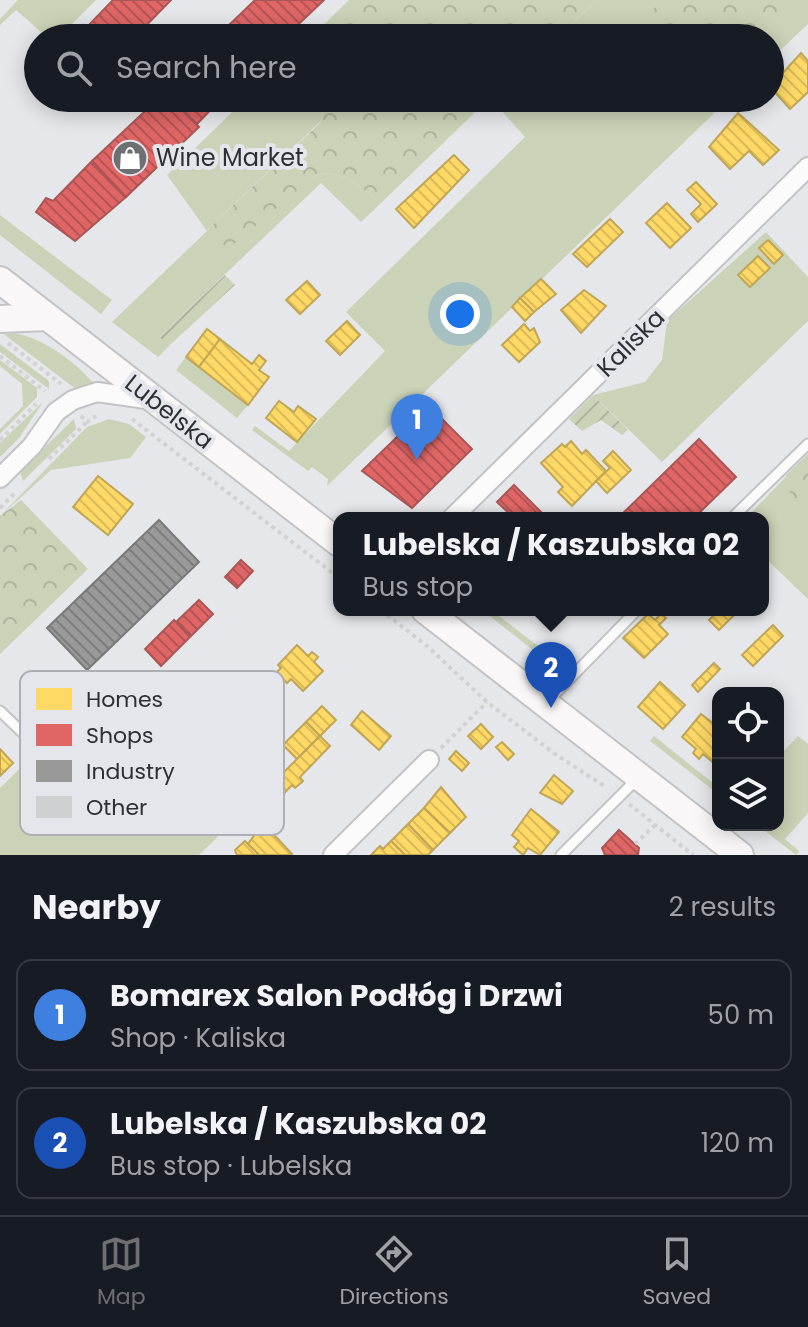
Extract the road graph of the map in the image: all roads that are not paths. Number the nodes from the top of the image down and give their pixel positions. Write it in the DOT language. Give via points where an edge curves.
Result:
graph roads {
  1 [pos="808,167"];
  2 [pos="0,280"];
  3 [pos="47,317"];
  4 [pos="0,319"];
  5 [pos="155,401"];
  6 [pos="808,444"];
  7 [pos="0,478"];
  8 [pos="458,512"];
  9 [pos="738,512"];
  10 [pos="333,538"];
  11 [pos="433,616"];
  12 [pos="631,616"];
  13 [pos="546,704"];
  14 [pos="0,711"];
  15 [pos="20,730"];
  16 [pos="429,760"];
  17 [pos="640,777"];
  18 [pos="333,855"];
  19 [pos="561,855"];
  20 [pos="740,855"];
  1 -- 8 [label="street, Kaliska"];
  2 -- 3 [label="main road, Lubelska"];
  3 -- 4 [label="main road"];
  3 -- 5 [label="main road, Lubelska"];
  5 -- 7 [label="street" via="104,392 79,398 56,412"];
  5 -- 10 [label="main road, Lubelska"];
  6 -- 9 [label="lane"];
  11 -- 13 [label="main road"];
  12 -- 13 [label="lane"];
  13 -- 17 [label="main road"];
  14 -- 15 [label="lane"];
  16 -- 18 [label="street"];
  17 -- 19 [label="lane"];
  17 -- 20 [label="main road"];
}
